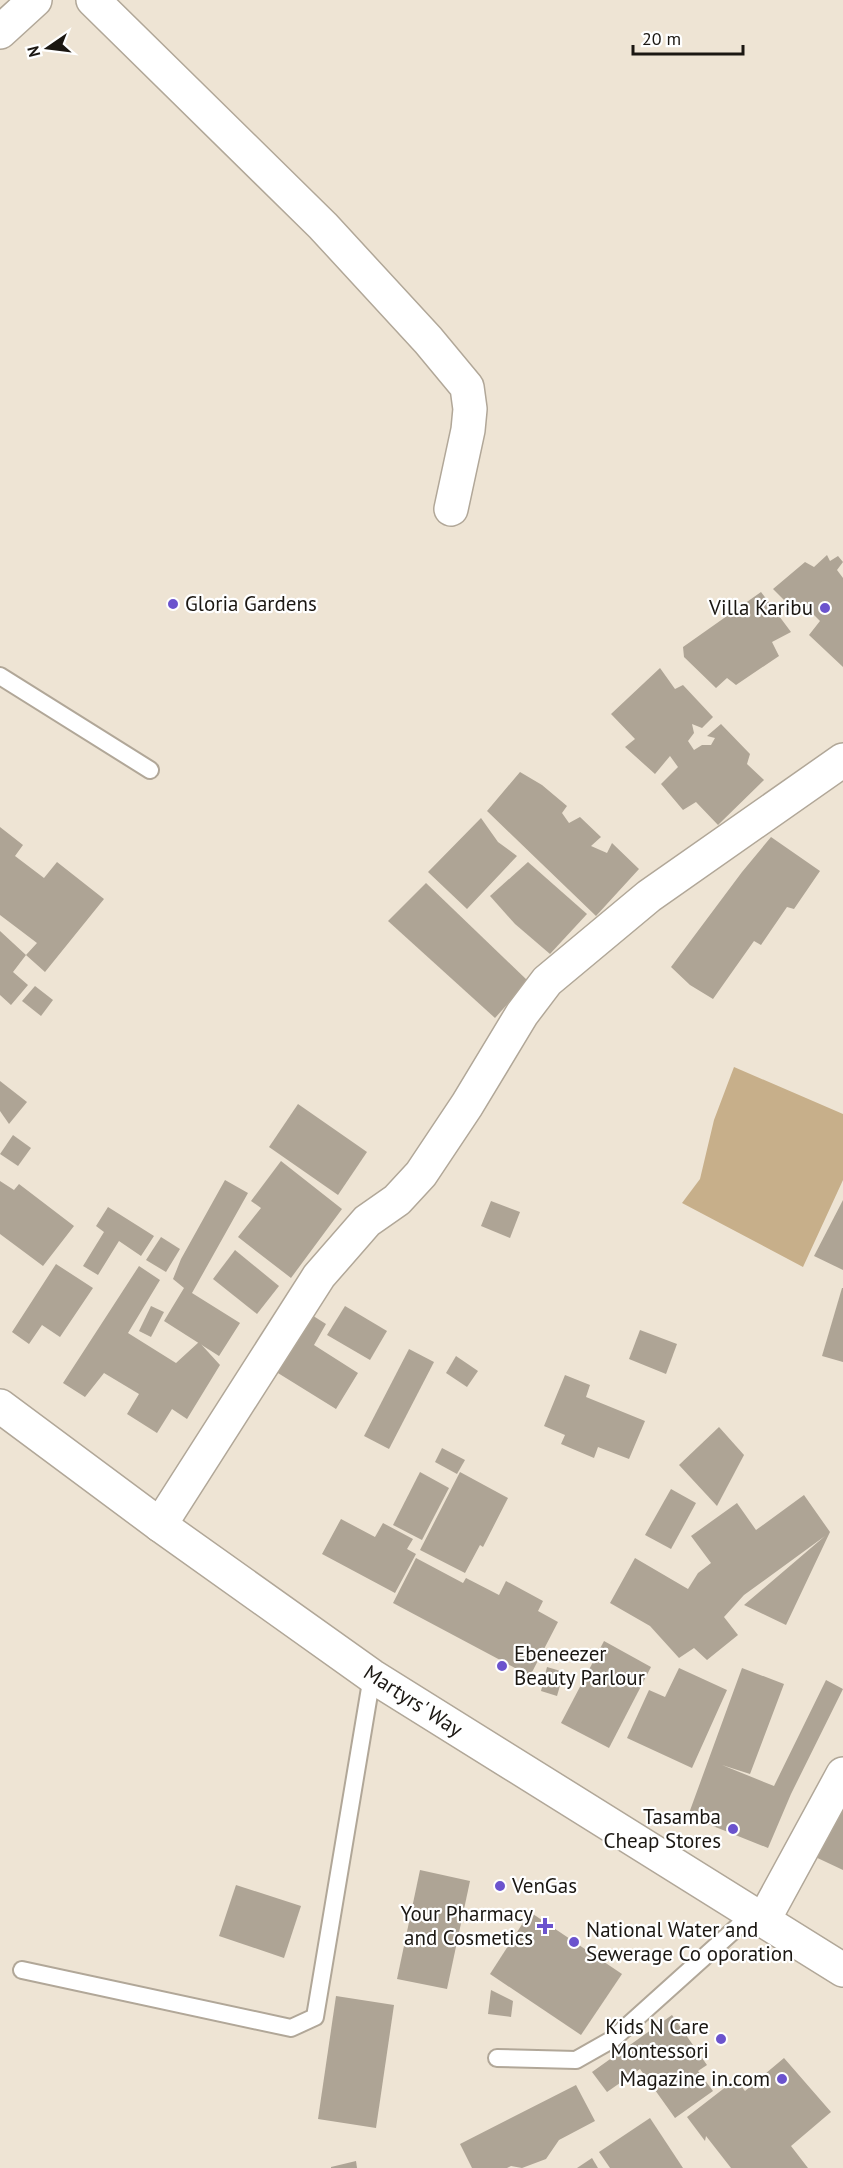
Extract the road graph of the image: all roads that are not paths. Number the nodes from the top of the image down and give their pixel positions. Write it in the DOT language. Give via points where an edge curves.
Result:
graph roads {
  1 [pos="35,0"];
  2 [pos="93,0"];
  3 [pos="0,32"];
  4 [pos="451,509"];
  5 [pos="0,676"];
  6 [pos="843,760"];
  7 [pos="150,770"];
  8 [pos="0,1406"];
  9 [pos="160,1525"];
  10 [pos="372,1676"];
  11 [pos="843,1774"];
  12 [pos="757,1917"];
  13 [pos="22,1970"];
  14 [pos="843,1970"];
  15 [pos="497,2058"];
  1 -- 3 [label="street"];
  2 -- 4 [label="street" via="323,226 467,387 468,430"];
  5 -- 7 [label="lane"];
  6 -- 9 [label="street" via="649,896 547,981 421,1174 397,1200 367,1221 319,1276"];
  8 -- 9 [label="street, Martyrs' Way"];
  9 -- 10 [label="street, Martyrs' Way"];
  10 -- 12 [label="street, Martyrs' Way"];
  10 -- 13 [label="lane" via="315,2017 291,2028"];
  11 -- 12 [label="street"];
  12 -- 14 [label="street, Martyrs' Way"];
  12 -- 15 [label="lane" via="613,2039 576,2060"];
}
